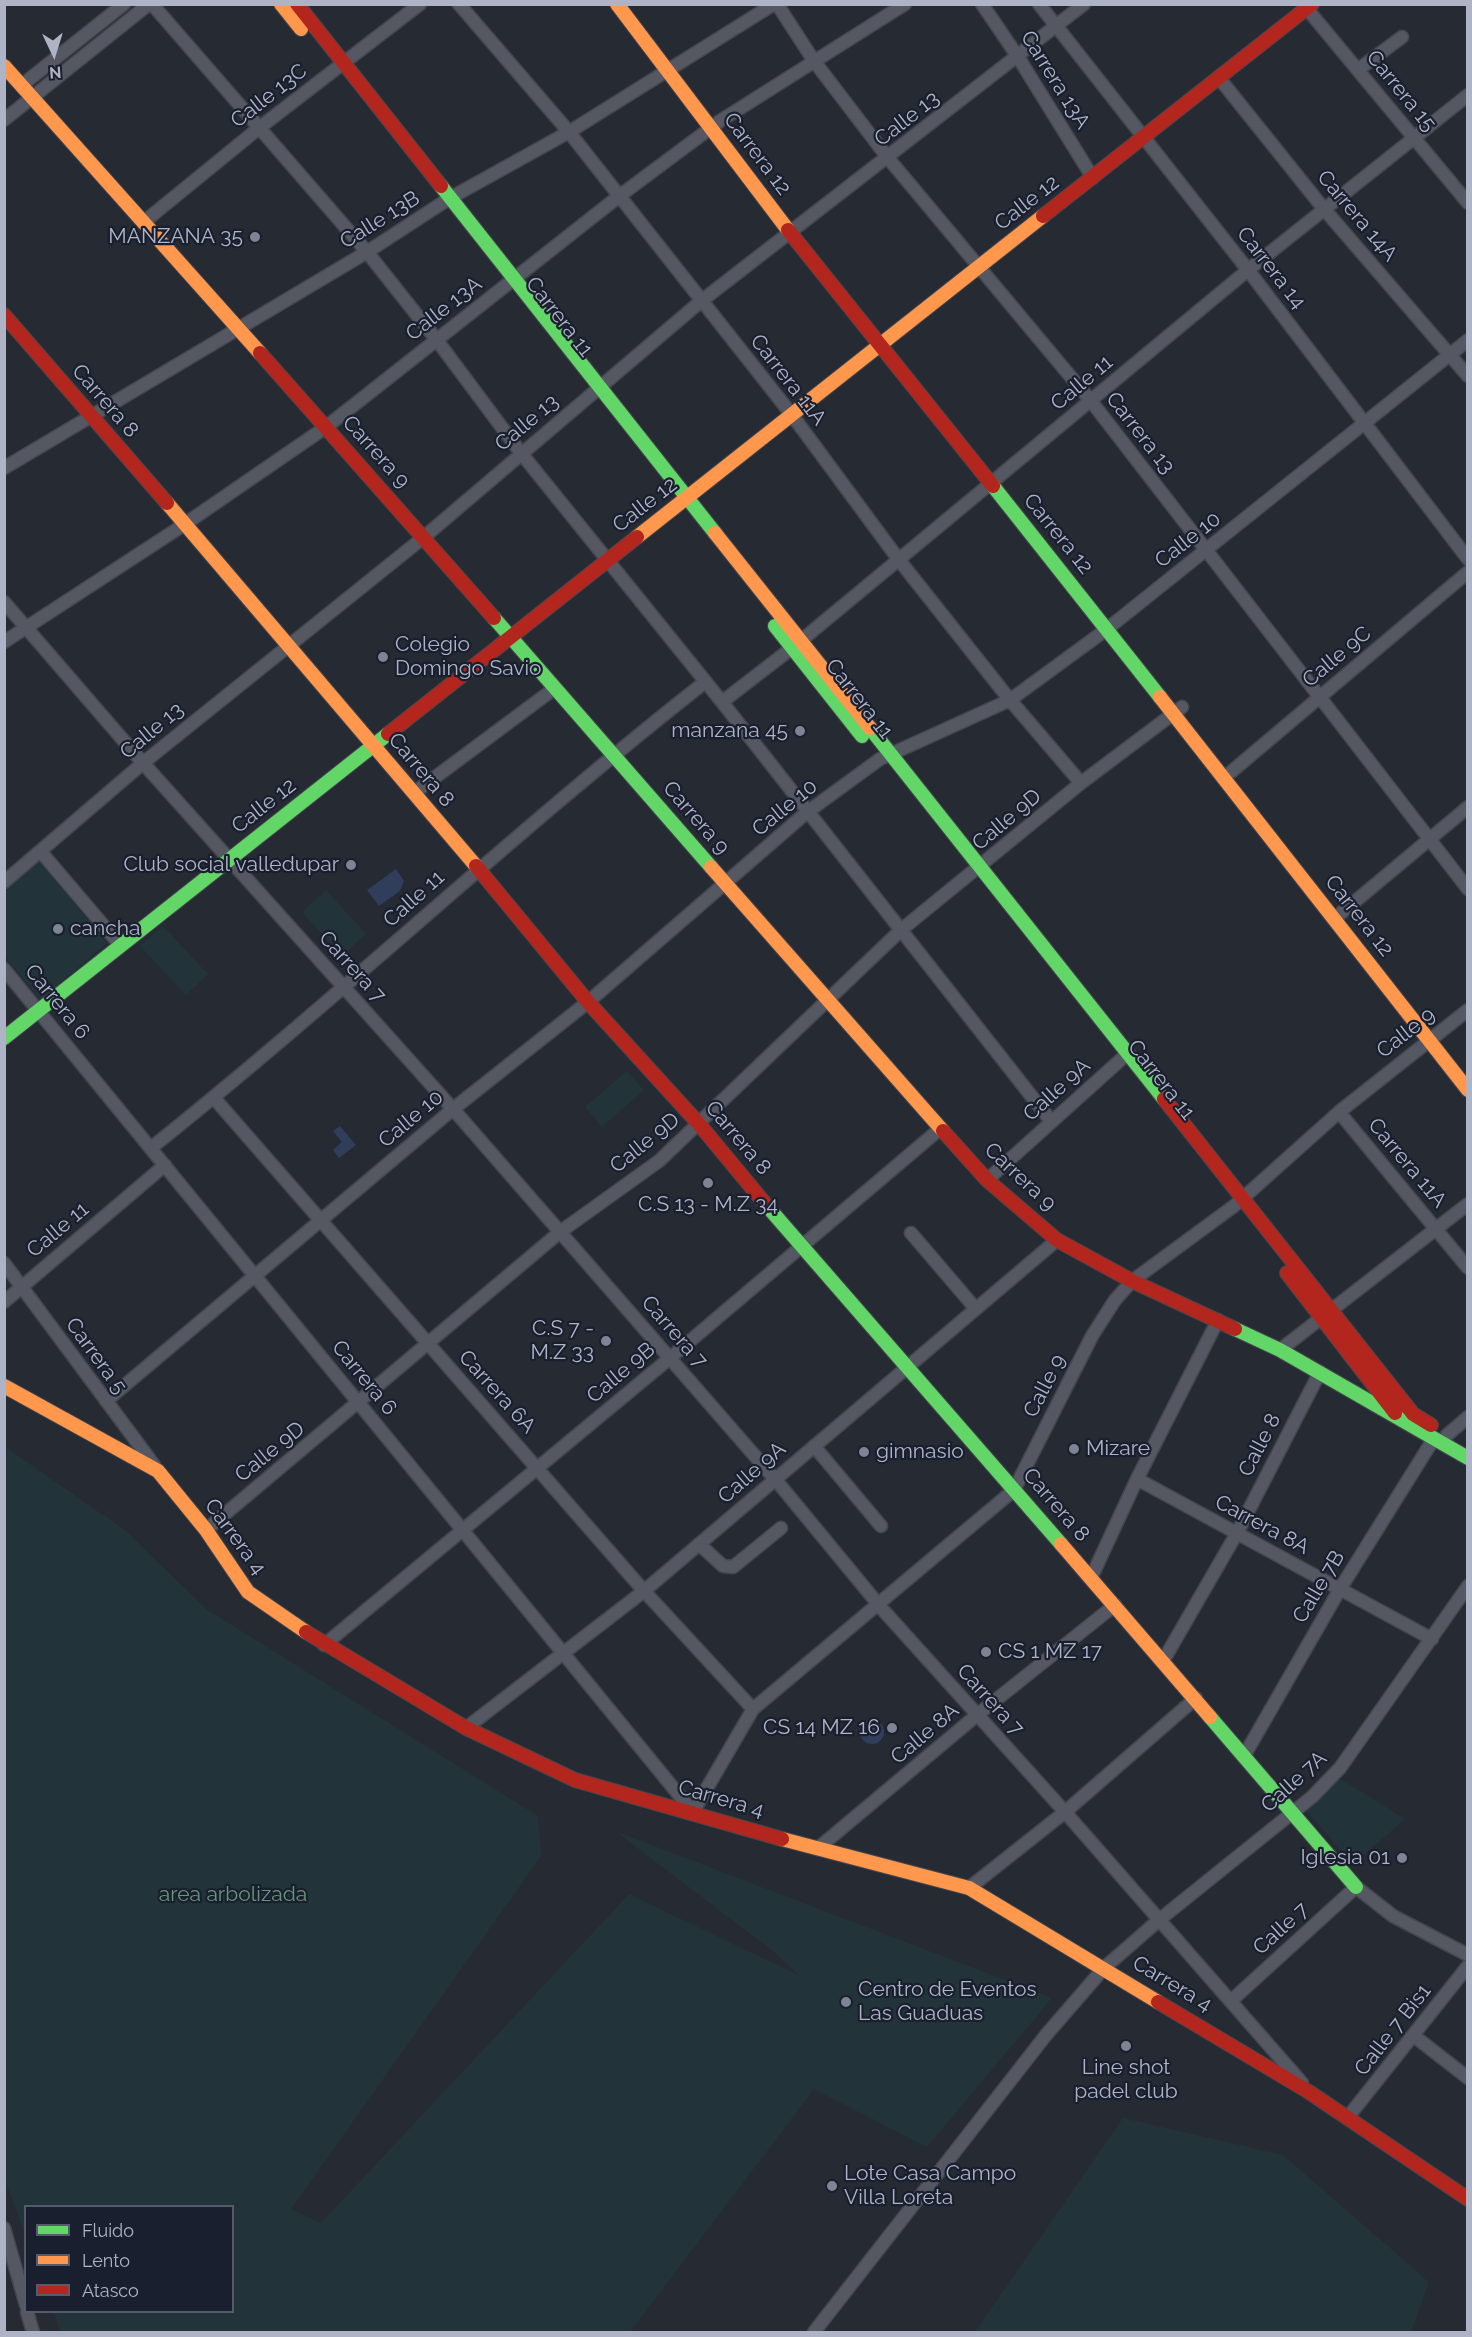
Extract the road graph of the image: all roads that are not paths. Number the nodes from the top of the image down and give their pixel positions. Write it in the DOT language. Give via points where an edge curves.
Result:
graph roads {
  1 [pos="124,4"];
  2 [pos="150,4"];
  3 [pos="281,4"];
  4 [pos="297,4"];
  5 [pos="420,4"];
  6 [pos="459,4"];
  7 [pos="617,4"];
  8 [pos="631,4"];
  9 [pos="776,4"];
  10 [pos="904,4"];
  11 [pos="982,4"];
  12 [pos="1039,4"];
  13 [pos="1084,4"];
  14 [pos="1307,6"];
  15 [pos="1056,26"];
  16 [pos="1402,37"];
  17 [pos="1018,57"];
  18 [pos="814,61"];
  19 [pos="4,66"];
  20 [pos="338,66"];
  21 [pos="672,68"];
  22 [pos="1359,69"];
  23 [pos="1219,78"];
  24 [pos="22,85"];
  25 [pos="1467,95"];
  26 [pos="34,98"];
  27 [pos="4,120"];
  28 [pos="716,125"];
  29 [pos="259,128"];
  30 [pos="568,132"];
  31 [pos="1145,136"];
  32 [pos="1414,139"];
  33 [pos="888,158"];
  34 [pos="1093,178"];
  35 [pos="618,197"];
  36 [pos="446,201"];
  37 [pos="1467,203"];
  38 [pos="1324,209"];
  39 [pos="145,221"];
  40 [pos="796,229"];
  41 [pos="367,252"];
  42 [pos="978,269"];
  43 [pos="1248,270"];
  44 [pos="511,282"];
  45 [pos="700,302"];
  46 [pos="4,315"];
  47 [pos="238,328"];
  48 [pos="436,339"];
  49 [pos="1467,340"];
  50 [pos="886,341"];
  51 [pos="1449,355"];
  52 [pos="1467,376"];
  53 [pos="596,391"];
  54 [pos="1091,401"];
  55 [pos="792,415"];
  56 [pos="91,418"];
  57 [pos="1365,423"];
  58 [pos="326,427"];
  59 [pos="521,453"];
  60 [pos="4,468"];
  61 [pos="995,482"];
  62 [pos="683,501"];
  63 [pos="185,524"];
  64 [pos="424,537"];
  65 [pos="1206,550"];
  66 [pos="1467,559"];
  67 [pos="899,560"];
  68 [pos="608,561"];
  69 [pos="1467,572"];
  70 [pos="4,602"];
  71 [pos="27,625"];
  72 [pos="1111,625"];
  73 [pos="511,636"];
  74 [pos="4,642"];
  75 [pos="797,644"];
  76 [pos="286,646"];
  77 [pos="705,682"];
  78 [pos="555,688"];
  79 [pos="1320,697"];
  80 [pos="1010,700"];
  81 [pos="722,702"];
  82 [pos="1178,710"];
  83 [pos="374,746"];
  84 [pos="613,754"];
  85 [pos="887,757"];
  86 [pos="143,763"];
  87 [pos="1231,772"];
  88 [pos="1081,783"];
  89 [pos="414,793"];
  90 [pos="1467,807"];
  91 [pos="806,813"];
  92 [pos="1428,840"];
  93 [pos="40,852"];
  94 [pos="230,860"];
  95 [pos="478,868"];
  96 [pos="976,871"];
  97 [pos="4,882"];
  98 [pos="725,884"];
  99 [pos="1467,889"];
  100 [pos="1339,915"];
  101 [pos="901,930"];
  102 [pos="121,946"];
  103 [pos="4,969"];
  104 [pos="344,988"];
  105 [pos="826,1000"];
  106 [pos="588,1002"];
  107 [pos="1467,1010"];
  108 [pos="39,1011"];
  109 [pos="1433,1036"];
  110 [pos="4,1038"];
  111 [pos="1123,1057"];
  112 [pos="1467,1071"];
  113 [pos="1467,1090"];
  114 [pos="214,1098"];
  115 [pos="453,1109"];
  116 [pos="1339,1112"];
  117 [pos="1051,1121"];
  118 [pos="699,1124"];
  119 [pos="940,1128"];
  120 [pos="151,1148"];
  121 [pos="165,1165"];
  122 [pos="987,1180"];
  123 [pos="1238,1202"];
  124 [pos="1467,1204"];
  125 [pos="321,1220"];
  126 [pos="1436,1228"];
  127 [pos="560,1232"];
  128 [pos="911,1233"];
  129 [pos="1057,1240"];
  130 [pos="801,1246"];
  131 [pos="4,1263"];
  132 [pos="1467,1268"];
  133 [pos="255,1276"];
  134 [pos="1132,1281"];
  135 [pos="22,1287"];
  136 [pos="4,1302"];
  137 [pos="976,1309"];
  138 [pos="1328,1314"];
  139 [pos="1218,1320"];
  140 [pos="428,1342"];
  141 [pos="1280,1350"];
  142 [pos="670,1358"];
  143 [pos="908,1366"];
  144 [pos="1320,1372"];
  145 [pos="4,1386"];
  146 [pos="105,1401"];
  147 [pos="359,1403"];
  148 [pos="1467,1417"];
  149 [pos="1407,1418"];
  150 [pos="1447,1435"];
  151 [pos="1432,1440"];
  152 [pos="1467,1445"];
  153 [pos="813,1446"];
  154 [pos="1467,1458"];
  155 [pos="538,1467"];
  156 [pos="158,1471"];
  157 [pos="775,1479"];
  158 [pos="1137,1479"];
  159 [pos="1014,1490"];
  160 [pos="881,1526"];
  161 [pos="781,1528"];
  162 [pos="206,1530"];
  163 [pos="463,1530"];
  164 [pos="1237,1533"];
  165 [pos="699,1544"];
  166 [pos="1091,1578"];
  167 [pos="1467,1586"];
  168 [pos="1340,1589"];
  169 [pos="644,1591"];
  170 [pos="880,1604"];
  171 [pos="1115,1605"];
  172 [pos="1432,1639"];
  173 [pos="324,1645"];
  174 [pos="564,1655"];
  175 [pos="1163,1661"];
  176 [pos="1196,1698"];
  177 [pos="753,1709"];
  178 [pos="977,1715"];
  179 [pos="466,1728"];
  180 [pos="1244,1756"];
  181 [pos="693,1812"];
  182 [pos="1065,1812"];
  183 [pos="1290,1813"];
  184 [pos="817,1849"];
  185 [pos="1356,1887"];
  186 [pos="969,1888"];
  187 [pos="1159,1920"];
  188 [pos="1467,1954"];
  189 [pos="1467,1966"];
  190 [pos="1104,1968"];
  191 [pos="1232,2000"];
  192 [pos="1414,2036"];
  193 [pos="1467,2078"];
  194 [pos="1309,2091"];
  195 [pos="1348,2117"];
  196 [pos="1467,2199"];
  197 [pos="4,2228"];
  198 [pos="24,2298"];
  199 [pos="27,2313"];
  200 [pos="33,2332"];
  201 [pos="814,2332"];
  1 -- 24 [label="street"];
  2 -- 26 [label="street"];
  2 -- 29 [label="street"];
  3 -- 20 [label="street, Carrera 11"];
  4 -- 20 [label="street, Carrera 11"];
  5 -- 20 [label="street, Calle 13C"];
  6 -- 30 [label="street, Carrera 11A"];
  7 -- 21 [label="street, Carrera 12"];
  8 -- 21 [label="street, Carrera 12"];
  9 -- 18 [label="street, Carrera 13"];
  9 -- 21 [label="street, Calle 13B"];
  10 -- 18 [label="street, Calle 13A"];
  11 -- 17 [label="street, Carrera 13A"];
  12 -- 15 [label="street, Carrera 14"];
  13 -- 15 [label="street, Calle 13"];
  14 -- 22 [label="street, Carrera 15"];
  14 -- 23 [label="street, Calle 12"];
  15 -- 17 [label="street, Calle 13"];
  15 -- 31 [label="street, Carrera 14"];
  16 -- 22 [label="street"];
  17 -- 33 [label="street, Calle 13"];
  17 -- 34 [label="street, Carrera 13A"];
  18 -- 28 [label="street, Calle 13A"];
  18 -- 33 [label="street, Carrera 13"];
  19 -- 24 [label="street, Carrera 9"];
  20 -- 29 [label="street, Calle 13C"];
  20 -- 36 [label="street, Carrera 11"];
  21 -- 28 [label="street, Carrera 12"];
  21 -- 30 [label="street, Calle 13B"];
  22 -- 32 [label="street, Carrera 15"];
  23 -- 31 [label="street, Calle 12"];
  23 -- 38 [label="street, Carrera 14A"];
  24 -- 26 [label="street, Carrera 9"];
  25 -- 32 [label="street, Calle 11"];
  26 -- 27 [label="street"];
  26 -- 39 [label="street, Carrera 9"];
  28 -- 35 [label="street, Calle 13A"];
  28 -- 40 [label="street, Carrera 12"];
  29 -- 39 [label="street, Calle 13C"];
  29 -- 41 [label="street"];
  30 -- 35 [label="street, Carrera 11A"];
  30 -- 36 [label="street, Calle 13B"];
  31 -- 34 [label="street, Calle 12"];
  31 -- 43 [label="street, Carrera 14"];
  32 -- 37 [label="street, Carrera 15"];
  32 -- 38 [label="street, Calle 11"];
  33 -- 40 [label="street, Calle 13"];
  33 -- 42 [label="street, Carrera 13"];
  34 -- 42 [label="street, Calle 12"];
  35 -- 44 [label="street, Calle 13A"];
  35 -- 45 [label="street, Carrera 11A"];
  36 -- 41 [label="street, Calle 13B"];
  36 -- 44 [label="street, Carrera 11"];
  38 -- 43 [label="street, Calle 11"];
  38 -- 51 [label="street, Carrera 14A"];
  39 -- 47 [label="street, Carrera 9"];
  40 -- 45 [label="street, Calle 13"];
  40 -- 50 [label="street, Carrera 12"];
  41 -- 47 [label="street, Calle 13B"];
  41 -- 48 [label="street"];
  42 -- 50 [label="street, Calle 12"];
  42 -- 54 [label="street, Carrera 13"];
  43 -- 54 [label="street, Calle 11"];
  43 -- 57 [label="street, Carrera 14"];
  44 -- 48 [label="street, Calle 13A"];
  44 -- 53 [label="street, Carrera 11"];
  45 -- 53 [label="street, Calle 13"];
  45 -- 55 [label="street, Carrera 11A"];
  46 -- 56 [label="street, Carrera 8"];
  47 -- 56 [label="street, Calle 13B"];
  47 -- 58 [label="street, Carrera 9"];
  48 -- 58 [label="street, Calle 13A"];
  48 -- 59 [label="street"];
  49 -- 51 [label="street, Calle 10"];
  50 -- 55 [label="street, Calle 12"];
  50 -- 61 [label="street, Carrera 12"];
  51 -- 52 [label="street, Carrera 14A"];
  51 -- 57 [label="street, Calle 10"];
  53 -- 59 [label="street, Calle 13"];
  53 -- 62 [label="street, Carrera 11"];
  54 -- 61 [label="street, Calle 11"];
  54 -- 65 [label="street, Carrera 13"];
  55 -- 62 [label="street, Calle 12"];
  55 -- 67 [label="street, Carrera 11A"];
  56 -- 60 [label="street, Calle 13B"];
  56 -- 63 [label="street, Carrera 8"];
  57 -- 65 [label="street, Calle 10"];
  57 -- 66 [label="street, Carrera 14"];
  58 -- 63 [label="street, Calle 13A"];
  58 -- 64 [label="street, Carrera 9"];
  59 -- 64 [label="street, Calle 13"];
  59 -- 68 [label="street"];
  61 -- 67 [label="street, Calle 11"];
  61 -- 72 [label="street, Carrera 12"];
  62 -- 68 [label="street, Calle 12"];
  62 -- 75 [label="street, Carrera 11"];
  63 -- 71 [label="street, Calle 13A"];
  63 -- 76 [label="street, Carrera 8"];
  64 -- 73 [label="street, Carrera 9"];
  64 -- 76 [label="street, Calle 13"];
  65 -- 72 [label="street, Calle 10"];
  65 -- 79 [label="street, Carrera 13"];
  67 -- 75 [label="street, Calle 11"];
  67 -- 80 [label="street, Carrera 11A"];
  68 -- 73 [label="street, Calle 12"];
  68 -- 77 [label="street"];
  69 -- 79 [label="street, Calle 9C"];
  70 -- 71 [label="street, Carrera 7"];
  71 -- 74 [label="street, Calle 13A"];
  71 -- 86 [label="street, Carrera 7"];
  72 -- 80 [label="street, Calle 10"];
  72 -- 82 [label="street, Carrera 12"];
  73 -- 78 [label="street, Carrera 9"];
  73 -- 83 [label="street, Calle 12"];
  75 -- 81 [label="street, Calle 11"];
  75 -- 85 [label="street, Carrera 11"];
  76 -- 83 [label="street, Carrera 8"];
  76 -- 86 [label="street, Calle 13"];
  77 -- 81 [label="street"];
  77 -- 84 [label="street, Calle 11"];
  78 -- 84 [label="street, Carrera 9"];
  78 -- 89 [label="street"];
  79 -- 87 [label="street, Calle 9C"];
  79 -- 92 [label="street, Carrera 13"];
  80 -- 85 [label="street, Calle 10"];
  80 -- 88 [label="street, Carrera 11A"];
  81 -- 91 [label="street"];
  82 -- 87 [label="street, Carrera 12"];
  82 -- 88 [label="street, Calle 9D"];
  82 -- 100 [label="street, Carrera 12"];
  83 -- 89 [label="street, Carrera 8"];
  83 -- 94 [label="street, Calle 12"];
  84 -- 95 [label="street, Calle 11"];
  84 -- 98 [label="street, Carrera 9"];
  85 -- 91 [label="street, Calle 10"];
  85 -- 96 [label="street, Carrera 11"];
  86 -- 93 [label="street, Calle 13"];
  86 -- 94 [label="street, Carrera 7"];
  87 -- 100 [label="street, Carrera 12"];
  88 -- 96 [label="street, Calle 9D"];
  89 -- 95 [label="street, Carrera 8"];
  90 -- 92 [label="street"];
  91 -- 98 [label="street, Calle 10"];
  91 -- 101 [label="street"];
  92 -- 99 [label="street, Carrera 13"];
  92 -- 100 [label="street"];
  93 -- 97 [label="street, Calle 13"];
  93 -- 102 [label="street"];
  94 -- 102 [label="street, Calle 12"];
  94 -- 104 [label="street, Carrera 7"];
  95 -- 104 [label="street, Calle 11"];
  95 -- 106 [label="street, Carrera 8"];
  96 -- 101 [label="street, Calle 9D"];
  96 -- 111 [label="street, Carrera 11"];
  98 -- 105 [label="street, Carrera 9"];
  98 -- 106 [label="street, Calle 10"];
  100 -- 109 [label="street, Carrera 12"];
  101 -- 105 [label="street, Calle 9D"];
  101 -- 117 [label="street"];
  102 -- 108 [label="street, Calle 12"];
  103 -- 108 [label="street, Carrera 6"];
  104 -- 114 [label="street, Calle 11"];
  104 -- 115 [label="street, Carrera 7"];
  105 -- 118 [label="street, Calle 9D"];
  105 -- 119 [label="street, Carrera 9"];
  106 -- 115 [label="street, Calle 10"];
  106 -- 118 [label="street, Carrera 8"];
  107 -- 109 [label="street, Calle 9"];
  108 -- 110 [label="street, Calle 12"];
  108 -- 120 [label="street, Carrera 6"];
  109 -- 112 [label="street, Carrera 12"];
  109 -- 113 [label="street, Carrera 12"];
  109 -- 116 [label="street, Calle 9"];
  111 -- 117 [label="street, Calle 9A"];
  111 -- 123 [label="street, Carrera 11"];
  114 -- 120 [label="street, Calle 11"];
  114 -- 125 [label="street, Carrera 6A"];
  115 -- 125 [label="street, Calle 10"];
  115 -- 127 [label="street, Carrera 7"];
  116 -- 123 [label="street, Calle 9"];
  116 -- 126 [label="street, Carrera 11A"];
  117 -- 122 [label="street, Calle 9A"];
  118 -- 127 [label="street, Calle 9D" via="659,1161"];
  118 -- 130 [label="street, Carrera 8"];
  119 -- 122 [label="street, Carrera 9"];
  119 -- 130 [label="street, Calle 9B"];
  120 -- 121 [label="street, Carrera 6"];
  121 -- 133 [label="street, Carrera 6"];
  121 -- 135 [label="street, Calle 11"];
  122 -- 129 [label="street, Carrera 9"];
  123 -- 134 [label="street, Calle 9"];
  123 -- 138 [label="street, Carrera 11"];
  124 -- 126 [label="street"];
  125 -- 133 [label="street, Calle 10"];
  125 -- 140 [label="street, Carrera 6A"];
  126 -- 132 [label="street, Carrera 11A"];
  126 -- 138 [label="street"];
  127 -- 140 [label="street, Calle 9D"];
  127 -- 142 [label="street, Carrera 7"];
  128 -- 137 [label="street"];
  129 -- 134 [label="street, Carrera 9"];
  129 -- 137 [label="street, Calle 9A"];
  130 -- 142 [label="street, Calle 9B"];
  130 -- 143 [label="street, Carrera 8"];
  131 -- 135 [label="street, Carrera 5"];
  133 -- 146 [label="street, Calle 10"];
  133 -- 147 [label="street, Carrera 6"];
  134 -- 139 [label="street, Carrera 9"];
  134 -- 159 [label="street, Calle 9" via="1092,1336"];
  135 -- 136 [label="street, Calle 11"];
  135 -- 146 [label="street, Carrera 5"];
  137 -- 143 [label="street, Calle 9A"];
  138 -- 141 [label="street"];
  138 -- 149 [label="street, Carrera 11"];
  139 -- 141 [label="street, Carrera 9"];
  139 -- 158 [label="street"];
  140 -- 147 [label="street, Calle 9D"];
  140 -- 155 [label="street, Carrera 6A"];
  141 -- 144 [label="street, Carrera 9"];
  142 -- 155 [label="street, Calle 9B"];
  142 -- 157 [label="street, Carrera 7"];
  143 -- 153 [label="street, Calle 9A"];
  143 -- 159 [label="street, Carrera 8"];
  144 -- 149 [label="street, Carrera 9"];
  144 -- 164 [label="street, Calle 8"];
  145 -- 156 [label="street, Carrera 4"];
  146 -- 156 [label="street, Carrera 5"];
  147 -- 162 [label="street, Calle 9D"];
  147 -- 163 [label="street, Carrera 6"];
  148 -- 150 [label="street"];
  149 -- 150 [label="street, Carrera 9"];
  149 -- 151 [label="street, Carrera 9"];
  150 -- 152 [label="street, Carrera 9"];
  151 -- 154 [label="street, Carrera 9"];
  151 -- 168 [label="street, Calle 7B"];
  153 -- 157 [label="street, Calle 9A"];
  153 -- 160 [label="street"];
  155 -- 163 [label="street, Calle 9B"];
  155 -- 169 [label="street, Carrera 6A"];
  156 -- 162 [label="street, Carrera 4"];
  157 -- 165 [label="street, Calle 9A"];
  157 -- 170 [label="street, Carrera 7"];
  158 -- 164 [label="street, Carrera 8A"];
  158 -- 166 [label="street"];
  159 -- 166 [label="street, Carrera 8"];
  159 -- 170 [label="street, Calle 9"];
  161 -- 165 [label="street" via="733,1566 723,1566"];
  162 -- 173 [label="street, Carrera 4" via="248,1592"];
  163 -- 173 [label="street, Calle 9B"];
  163 -- 174 [label="street, Carrera 6"];
  164 -- 168 [label="street, Carrera 8A"];
  164 -- 175 [label="street, Calle 8"];
  165 -- 169 [label="street, Calle 9A"];
  166 -- 171 [label="street, Carrera 8"];
  167 -- 172 [label="street, Calle 7A"];
  168 -- 172 [label="street, Carrera 8A"];
  168 -- 180 [label="street, Calle 7B"];
  169 -- 174 [label="street, Calle 9A"];
  169 -- 177 [label="street, Carrera 6A"];
  170 -- 177 [label="street, Calle 9"];
  170 -- 178 [label="street, Carrera 7"];
  171 -- 175 [label="street, Carrera 8"];
  171 -- 178 [label="street, Calle 8A"];
  172 -- 183 [label="street, Calle 7A" via="1340,1768"];
  173 -- 179 [label="street, Carrera 4"];
  174 -- 179 [label="street, Calle 9A"];
  174 -- 181 [label="street, Carrera 6"];
  175 -- 176 [label="street, Carrera 8"];
  176 -- 180 [label="street, Carrera 8"];
  176 -- 182 [label="street"];
  177 -- 181 [label="street, Calle 9"];
  178 -- 182 [label="street, Carrera 7"];
  178 -- 184 [label="street, Calle 8A"];
  179 -- 181 [label="street, Carrera 4" via="575,1780"];
  180 -- 183 [label="street, Carrera 8"];
  181 -- 184 [label="street, Carrera 4"];
  182 -- 186 [label="street"];
  182 -- 187 [label="street, Carrera 7"];
  183 -- 185 [label="street, Carrera 8"];
  183 -- 187 [label="street, Calle 7A"];
  184 -- 186 [label="street, Carrera 4"];
  185 -- 188 [label="street, Carrera 8" via="1392,1916"];
  185 -- 191 [label="street, Calle 7"];
  186 -- 190 [label="street, Carrera 4"];
  187 -- 190 [label="street, Calle 7A"];
  187 -- 191 [label="street, Carrera 7"];
  189 -- 192 [label="street, Calle 7 Bis1"];
  190 -- 194 [label="street, Carrera 4"];
  190 -- 201 [label="street, Calle 7A" via="1046,2035"];
  191 -- 194 [label="street, Carrera 7"];
  192 -- 193 [label="street"];
  192 -- 195 [label="street, Calle 7 Bis1"];
  194 -- 195 [label="street, Carrera 4"];
  195 -- 196 [label="street, Carrera 4"];
  197 -- 198 [label="street"];
  199 -- 200 [label="street"];
}
